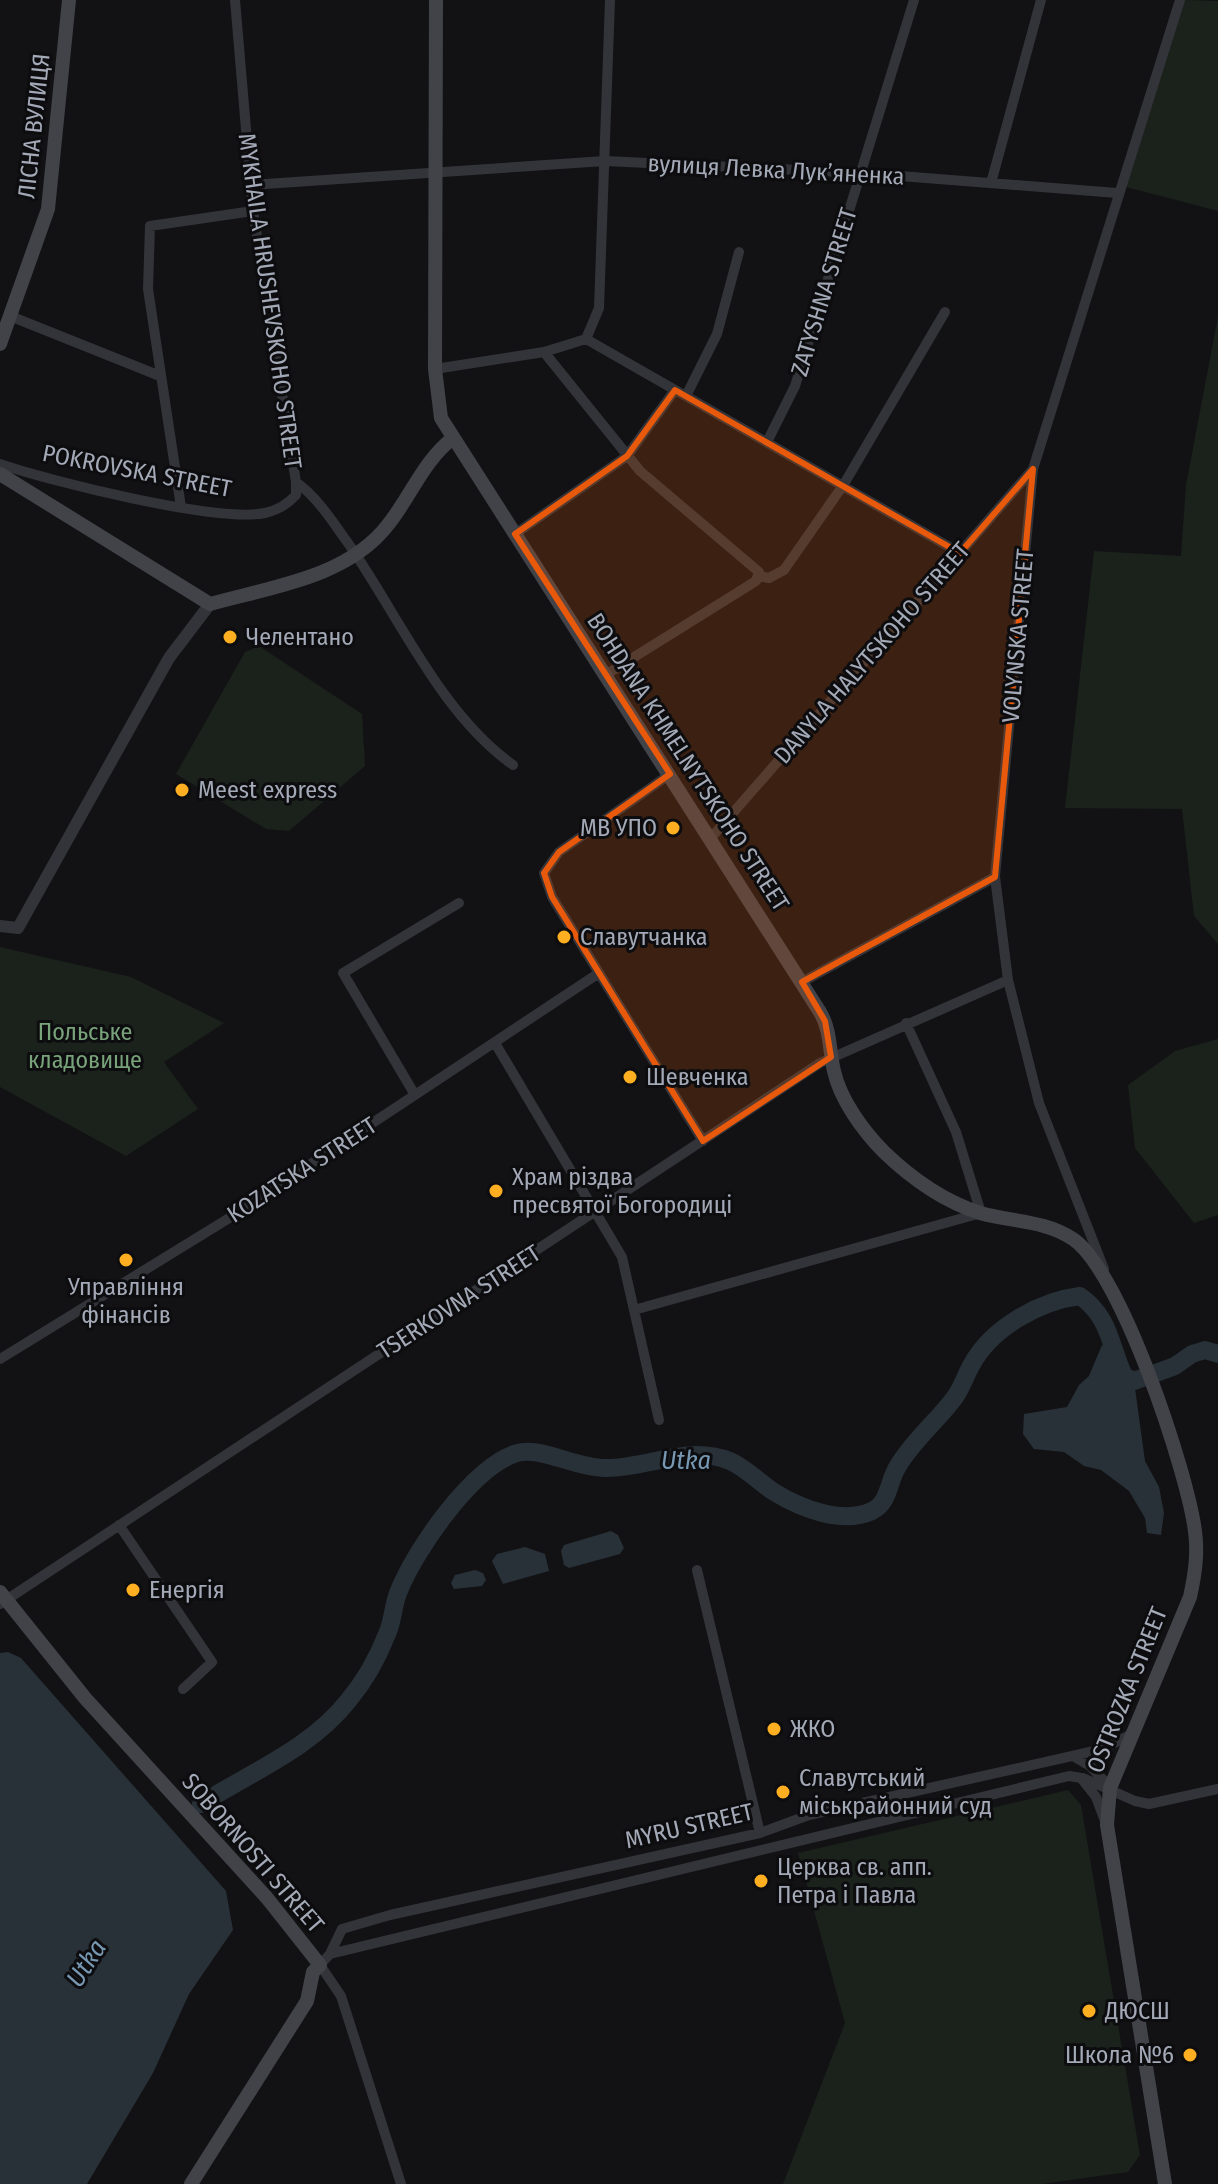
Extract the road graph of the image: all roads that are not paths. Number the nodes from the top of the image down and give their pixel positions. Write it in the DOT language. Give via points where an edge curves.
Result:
graph roads {
  1 [pos="69,0"];
  2 [pos="235,0"];
  3 [pos="436,0"];
  4 [pos="610,0"];
  5 [pos="914,0"];
  6 [pos="1041,0"];
  7 [pos="1180,0"];
  8 [pos="605,161"];
  9 [pos="862,173"];
  10 [pos="435,174"];
  11 [pos="991,183"];
  12 [pos="250,185"];
  13 [pos="1117,193"];
  14 [pos="253,211"];
  15 [pos="739,252"];
  16 [pos="945,312"];
  17 [pos="10,316"];
  18 [pos="586,339"];
  19 [pos="0,344"];
  20 [pos="544,352"];
  21 [pos="435,369"];
  22 [pos="160,376"];
  23 [pos="675,390"];
  24 [pos="686,396"];
  25 [pos="441,418"];
  26 [pos="453,438"];
  27 [pos="767,442"];
  28 [pos="463,454"];
  29 [pos="627,456"];
  30 [pos="0,464"];
  31 [pos="424,468"];
  32 [pos="1033,469"];
  33 [pos="0,474"];
  34 [pos="296,482"];
  35 [pos="844,484"];
  36 [pos="181,507"];
  37 [pos="515,534"];
  38 [pos="960,553"];
  39 [pos="356,555"];
  40 [pos="759,576"];
  41 [pos="210,604"];
  42 [pos="607,674"];
  43 [pos="513,765"];
  44 [pos="670,774"];
  45 [pos="711,838"];
  46 [pos="995,877"];
  47 [pos="459,903"];
  48 [pos="0,926"];
  49 [pos="599,973"];
  50 [pos="1008,980"];
  51 [pos="802,982"];
  52 [pos="906,1023"];
  53 [pos="495,1043"];
  54 [pos="831,1057"];
  55 [pos="415,1095"];
  56 [pos="703,1141"];
  57 [pos="598,1213"];
  58 [pos="981,1213"];
  59 [pos="1106,1276"];
  60 [pos="634,1310"];
  61 [pos="0,1359"];
  62 [pos="1159,1406"];
  63 [pos="659,1420"];
  64 [pos="119,1525"];
  65 [pos="697,1570"];
  66 [pos="2,1599"];
  67 [pos="183,1689"];
  68 [pos="1130,1735"];
  69 [pos="1073,1756"];
  70 [pos="1081,1778"];
  71 [pos="1110,1788"];
  72 [pos="1218,1789"];
  73 [pos="1107,1825"];
  74 [pos="760,1833"];
  75 [pos="325,1960"];
  76 [pos="191,2184"];
  77 [pos="401,2184"];
  78 [pos="1165,2184"];
  1 -- 17 [label="main road, ЛІСНА ВУЛИЦЯ" via="48,209"];
  2 -- 12 [label="street, MYKHAILA HRUSHEVSKOHO STREET"];
  3 -- 10 [label="main road, BOHDANA KHMELNYTSKOHO STREET"];
  4 -- 8 [label="street"];
  5 -- 9 [label="street, ZATYSHNA STREET"];
  6 -- 11 [label="street"];
  7 -- 13 [label="street, VOLYNSKA STREET"];
  8 -- 9 [label="street, вулиця Левка Лукʼяненка"];
  8 -- 10 [label="street, вулиця Левка Лукʼяненка"];
  8 -- 18 [label="street" via="599,308"];
  9 -- 11 [label="street, вулиця Левка Лукʼяненка"];
  9 -- 27 [label="street, ZATYSHNA STREET" via="795,386"];
  10 -- 12 [label="street, вулиця Левка Лукʼяненка"];
  10 -- 21 [label="main road, BOHDANA KHMELNYTSKOHO STREET"];
  11 -- 13 [label="street, вулиця Левка Лукʼяненка"];
  12 -- 14 [label="street, MYKHAILA HRUSHEVSKOHO STREET"];
  13 -- 32 [label="street, VOLYNSKA STREET"];
  14 -- 22 [label="street" via="150,226 148,289"];
  14 -- 34 [label="street, MYKHAILA HRUSHEVSKOHO STREET"];
  15 -- 24 [label="street" via="717,334"];
  16 -- 35 [label="street"];
  17 -- 19 [label="main road, ЛІСНА ВУЛИЦЯ"];
  17 -- 22 [label="street"];
  18 -- 20 [label="street"];
  18 -- 23 [label="street"];
  20 -- 21 [label="street"];
  20 -- 29 [label="street"];
  21 -- 25 [label="main road, BOHDANA KHMELNYTSKOHO STREET"];
  22 -- 36 [label="street"];
  23 -- 24 [label="street"];
  23 -- 29 [label="street"];
  24 -- 27 [label="street"];
  25 -- 26 [label="main road, BOHDANA KHMELNYTSKOHO STREET"];
  25 -- 31 [label="main road"];
  26 -- 28 [label="main road, BOHDANA KHMELNYTSKOHO STREET"];
  26 -- 31 [label="main road"];
  27 -- 35 [label="street"];
  28 -- 31 [label="main road" via="444,455"];
  28 -- 37 [label="main road, BOHDANA KHMELNYTSKOHO STREET"];
  29 -- 37 [label="street"];
  29 -- 40 [label="street" via="659,489 740,553"];
  30 -- 36 [label="street, POKROVSKA STREET"];
  31 -- 39 [label="main road" via="395,516"];
  32 -- 38 [label="street, DANYLA HALYTSKOHO STREET"];
  32 -- 46 [label="street, VOLYNSKA STREET"];
  33 -- 41 [label="main road, POKROVSKA STREET"];
  34 -- 36 [label="street, POKROVSKA STREET" via="296,495 289,503 263,513"];
  34 -- 39 [label="street, MYKHAILA HRUSHEVSKOHO STREET" via="317,500"];
  35 -- 38 [label="street"];
  35 -- 40 [label="street" via="784,570 769,578"];
  37 -- 42 [label="main road, BOHDANA KHMELNYTSKOHO STREET"];
  38 -- 45 [label="street, DANYLA HALYTSKOHO STREET"];
  39 -- 41 [label="main road" via="321,572"];
  39 -- 43 [label="street, MYKHAILA HRUSHEVSKOHO STREET" via="467,726"];
  40 -- 42 [label="street"];
  41 -- 48 [label="street" via="169,658 18,928"];
  42 -- 44 [label="main road, BOHDANA KHMELNYTSKOHO STREET"];
  44 -- 45 [label="main road, BOHDANA KHMELNYTSKOHO STREET"];
  44 -- 49 [label="street" via="591,827 547,866 545,879 552,897"];
  45 -- 51 [label="main road, BOHDANA KHMELNYTSKOHO STREET"];
  46 -- 50 [label="street, VOLYNSKA STREET"];
  46 -- 51 [label="street"];
  47 -- 55 [label="street" via="343,973"];
  49 -- 53 [label="street, KOZATSKA STREET"];
  49 -- 56 [label="street"];
  50 -- 52 [label="street, TSERKOVNA STREET"];
  50 -- 59 [label="street, VOLYNSKA STREET" via="1039,1103"];
  51 -- 54 [label="main road, BOHDANA KHMELNYTSKOHO STREET" via="825,1021"];
  52 -- 54 [label="street, TSERKOVNA STREET"];
  52 -- 58 [label="street" via="956,1132"];
  53 -- 55 [label="street, KOZATSKA STREET"];
  53 -- 57 [label="street"];
  54 -- 56 [label="street, TSERKOVNA STREET"];
  54 -- 58 [label="main road, BOHDANA KHMELNYTSKOHO STREET" via="844,1099 882,1150 932,1193"];
  55 -- 61 [label="street, KOZATSKA STREET" via="226,1220"];
  56 -- 57 [label="street, TSERKOVNA STREET"];
  57 -- 60 [label="street" via="622,1257"];
  57 -- 64 [label="street, TSERKOVNA STREET"];
  58 -- 59 [label="main road, BOHDANA KHMELNYTSKOHO STREET" via="1061,1233 1086,1249"];
  58 -- 60 [label="street"];
  59 -- 62 [label="main road, BOHDANA KHMELNYTSKOHO STREET"];
  60 -- 63 [label="street"];
  62 -- 68 [label="main road, OSTROZKA STREET" via="1190,1510 1197,1556 1190,1597"];
  64 -- 66 [label="street, TSERKOVNA STREET"];
  64 -- 67 [label="street" via="212,1662"];
  65 -- 74 [label="street"];
  66 -- 75 [label="main road, SOBORNOSTI STREET" via="85,1698"];
  68 -- 69 [label="street, MYRU STREET" via="1110,1747"];
  68 -- 71 [label="main road, OSTROZKA STREET"];
  69 -- 71 [label="street"];
  69 -- 74 [label="street, MYRU STREET" via="809,1815"];
  70 -- 71 [label="street, MYRU STREET"];
  70 -- 73 [label="street"];
  70 -- 75 [label="street, MYRU STREET" via="1062,1778"];
  71 -- 72 [label="street, MYRU STREET" via="1149,1804"];
  71 -- 73 [label="main road, OSTROZKA STREET"];
  73 -- 78 [label="main road, OSTROZKA STREET"];
  74 -- 75 [label="street, MYRU STREET" via="342,1929"];
  75 -- 76 [label="main road, MYRU STREET" via="313,1972 307,2001"];
  75 -- 77 [label="street, SOBORNOSTI STREET"];
}
